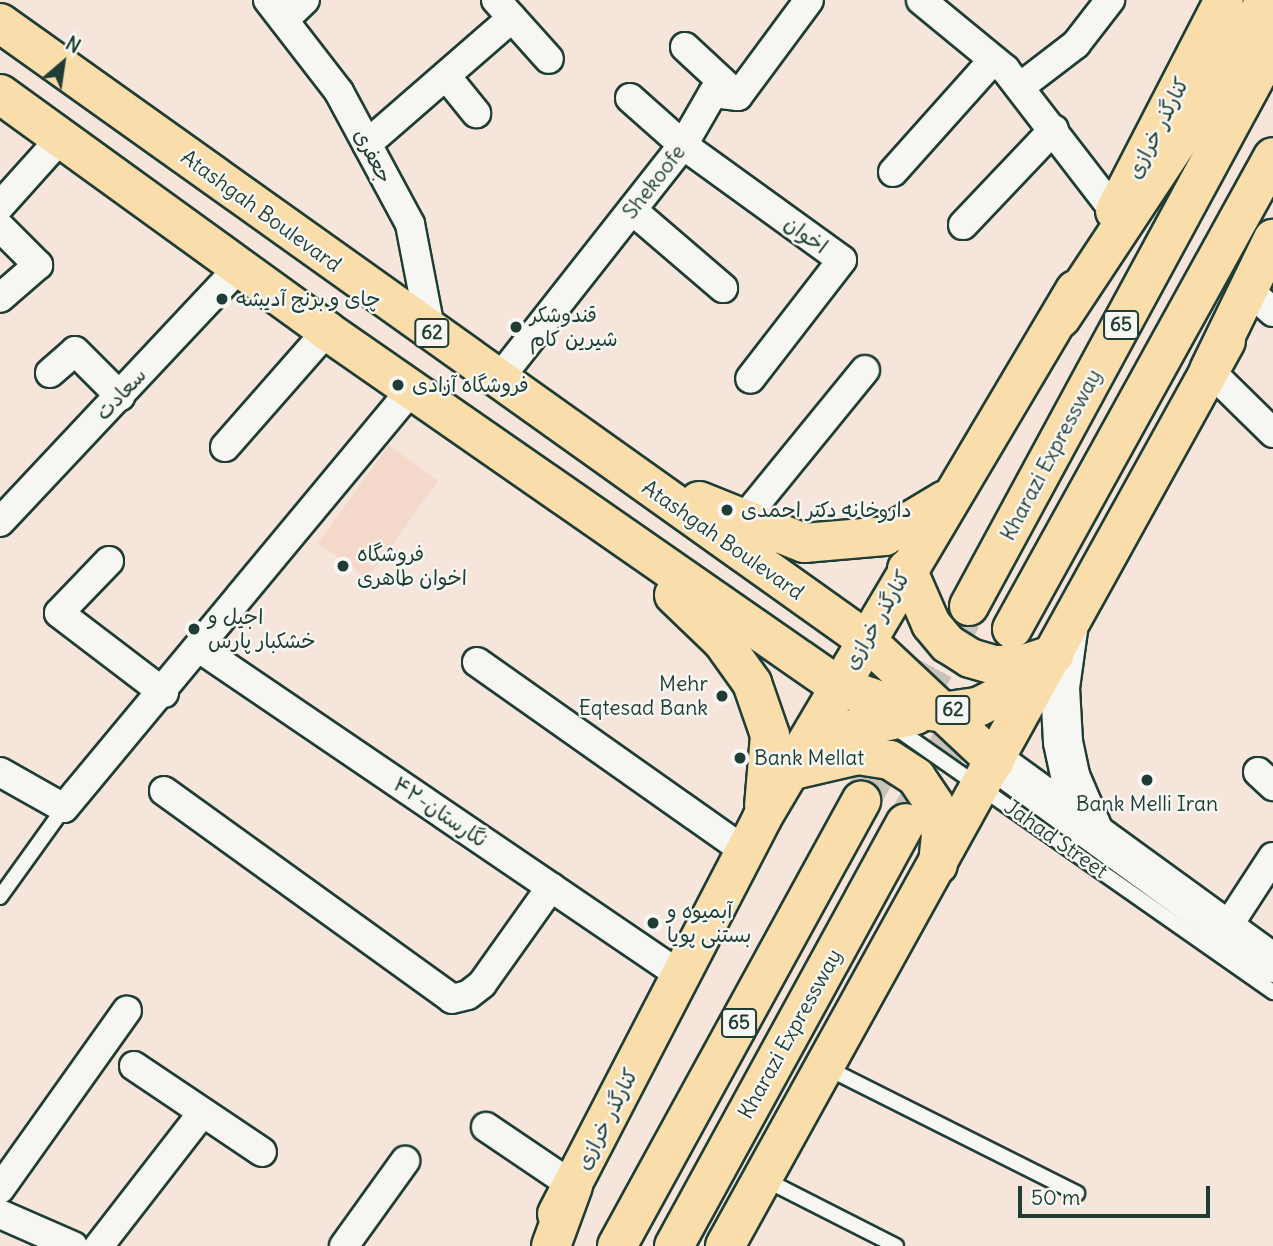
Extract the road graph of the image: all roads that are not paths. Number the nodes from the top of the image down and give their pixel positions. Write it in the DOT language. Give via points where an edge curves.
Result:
graph roads {
  1 [pos="305,0"];
  2 [pos="809,0"];
  3 [pos="920,0"];
  4 [pos="1110,0"];
  5 [pos="1224,0"];
  6 [pos="1266,0"];
  7 [pos="504,9"];
  8 [pos="276,10"];
  9 [pos="0,23"];
  10 [pos="1273,44"];
  11 [pos="685,47"];
  12 [pos="549,59"];
  13 [pos="993,60"];
  14 [pos="446,76"];
  15 [pos="1020,87"];
  16 [pos="0,94"];
  17 [pos="738,96"];
  18 [pos="631,98"];
  19 [pos="476,113"];
  20 [pos="1054,129"];
  21 [pos="61,138"];
  22 [pos="368,144"];
  23 [pos="683,145"];
  24 [pos="1273,157"];
  25 [pos="893,172"];
  26 [pos="0,206"];
  27 [pos="632,210"];
  28 [pos="1115,212"];
  29 [pos="963,225"];
  30 [pos="0,227"];
  31 [pos="1273,239"];
  32 [pos="1273,260"];
  33 [pos="240,265"];
  34 [pos="723,288"];
  35 [pos="0,298"];
  36 [pos="1263,303"];
  37 [pos="1060,318"];
  38 [pos="327,331"];
  39 [pos="432,333"];
  40 [pos="864,370"];
  41 [pos="1209,370"];
  42 [pos="50,373"];
  43 [pos="750,379"];
  44 [pos="498,380"];
  45 [pos="412,389"];
  46 [pos="120,396"];
  47 [pos="1273,433"];
  48 [pos="225,447"];
  49 [pos="600,454"];
  50 [pos="953,495"];
  51 [pos="578,505"];
  52 [pos="0,522"];
  53 [pos="741,522"];
  54 [pos="109,561"];
  55 [pos="907,569"];
  56 [pos="969,606"];
  57 [pos="1012,629"];
  58 [pos="866,640"];
  59 [pos="1061,642"];
  60 [pos="199,648"];
  61 [pos="477,662"];
  62 [pos="838,686"];
  63 [pos="164,693"];
  64 [pos="941,712"];
  65 [pos="883,719"];
  66 [pos="789,771"];
  67 [pos="0,772"];
  68 [pos="988,774"];
  69 [pos="164,790"];
  70 [pos="861,801"];
  71 [pos="64,808"];
  72 [pos="762,818"];
  73 [pos="906,822"];
  74 [pos="1094,832"];
  75 [pos="745,851"];
  76 [pos="1273,857"];
  77 [pos="938,867"];
  78 [pos="551,887"];
  79 [pos="0,897"];
  80 [pos="1226,929"];
  81 [pos="1273,963"];
  82 [pos="680,975"];
  83 [pos="1273,992"];
  84 [pos="127,1010"];
  85 [pos="134,1066"];
  86 [pos="825,1067"];
  87 [pos="202,1113"];
  88 [pos="486,1127"];
  89 [pos="262,1152"];
  90 [pos="405,1161"];
  91 [pos="763,1179"];
  92 [pos="573,1185"];
  93 [pos="0,1189"];
  94 [pos="1077,1193"];
  95 [pos="0,1214"];
  96 [pos="73,1246"];
  97 [pos="99,1246"];
  98 [pos="344,1246"];
  99 [pos="539,1246"];
  100 [pos="551,1246"];
  101 [pos="617,1246"];
  102 [pos="674,1246"];
  103 [pos="725,1246"];
  104 [pos="896,1246"];
  1 -- 8 [label="street"];
  2 -- 17 [label="street"];
  3 -- 13 [label="street"];
  4 -- 15 [label="street" via="1076,44"];
  5 -- 28 [label="main road, کنارگذر خرازی"];
  6 -- 37 [label="main road" via="1233,58"];
  7 -- 12 [label="street"];
  7 -- 14 [label="street"];
  8 -- 22 [label="street, جعفری" via="339,92"];
  9 -- 39 [label="main road, Atashgah Boulevard / 62"];
  10 -- 56 [label="main road, Kharazi Expressway / 65"];
  11 -- 17 [label="street"];
  13 -- 15 [label="street"];
  13 -- 25 [label="street"];
  14 -- 19 [label="street"];
  14 -- 22 [label="street"];
  15 -- 20 [label="street"];
  16 -- 21 [label="main road, 62"];
  17 -- 23 [label="street, Shekoofe" via="713,93"];
  18 -- 23 [label="street"];
  20 -- 28 [label="street"];
  20 -- 29 [label="street"];
  21 -- 26 [label="street"];
  21 -- 33 [label="main road, 62"];
  22 -- 39 [label="street, جعفری" via="410,224"];
  23 -- 27 [label="street, Shekoofe"];
  23 -- 43 [label="street, اخوان" via="842,260"];
  24 -- 57 [label="main road, 65"];
  27 -- 34 [label="street"];
  27 -- 44 [label="street, Shekoofe"];
  28 -- 37 [label="main road, کنارگذر خرازی"];
  30 -- 35 [label="street" via="38,265"];
  31 -- 41 [label="main road"];
  32 -- 36 [label="main road"];
  33 -- 38 [label="main road, 62"];
  33 -- 46 [label="street, سعادت"];
  36 -- 41 [label="main road"];
  37 -- 50 [label="main road, کنارگذر خرازی"];
  38 -- 45 [label="main road, 62"];
  38 -- 48 [label="street"];
  39 -- 44 [label="main road, Atashgah Boulevard / 62"];
  40 -- 53 [label="street"];
  41 -- 47 [label="street"];
  41 -- 59 [label="main road"];
  42 -- 46 [label="street" via="75,351"];
  44 -- 49 [label="main road, Atashgah Boulevard / 62"];
  45 -- 51 [label="main road, 62"];
  45 -- 60 [label="street"];
  46 -- 52 [label="street, سعادت"];
  49 -- 53 [label="main road"];
  49 -- 58 [label="main road, Atashgah Boulevard / 62"];
  50 -- 53 [label="main road" via="885,536 848,542 804,543"];
  50 -- 55 [label="main road, کنارگذر خرازی"];
  51 -- 62 [label="main road, 62"];
  51 -- 72 [label="main road" via="722,641 752,683 770,735"];
  54 -- 63 [label="street" via="59,613"];
  55 -- 58 [label="main road, کنارگذر خرازی"];
  55 -- 59 [label="main road" via="931,624 948,644 970,658 995,665 1021,665"];
  58 -- 62 [label="main road, کنارگذر خرازی"];
  58 -- 64 [label="main road, 62"];
  59 -- 64 [label="main road, 62" via="1008,692 978,707"];
  59 -- 68 [label="main road"];
  59 -- 74 [label="main road" via="1063,742 1070,776"];
  60 -- 63 [label="street"];
  60 -- 78 [label="street, ۴۲-نگارستان"];
  61 -- 75 [label="street"];
  62 -- 64 [label="main road, 62" via="902,708"];
  62 -- 65 [label="lane, Jahad Street"];
  62 -- 66 [label="main road, کنارگذر خرازی"];
  63 -- 71 [label="street"];
  64 -- 65 [label="main road"];
  64 -- 68 [label="main road, 62"];
  65 -- 66 [label="main road" via="834,739"];
  65 -- 68 [label="lane, Jahad Street"];
  66 -- 72 [label="main road, کنارگذر خرازی"];
  66 -- 77 [label="main road" via="858,755 890,760 916,778 934,804 941,835"];
  67 -- 71 [label="street"];
  68 -- 74 [label="main road, Jahad Street"];
  68 -- 77 [label="main road"];
  68 -- 83 [label="lane, Jahad Street"];
  69 -- 78 [label="street" via="452,999 468,995 482,984"];
  70 -- 101 [label="main road, 65"];
  71 -- 79 [label="lane"];
  72 -- 75 [label="main road, کنارگذر خرازی"];
  73 -- 102 [label="main road, Kharazi Expressway / 65"];
  74 -- 80 [label="main road, Jahad Street"];
  75 -- 82 [label="main road, کنارگذر خرازی"];
  76 -- 80 [label="street"];
  77 -- 86 [label="main road"];
  78 -- 82 [label="street, ۴۲-نگارستان"];
  80 -- 81 [label="main road, Jahad Street"];
  82 -- 92 [label="main road, کنارگذر خرازی"];
  84 -- 93 [label="street"];
  85 -- 87 [label="street"];
  86 -- 91 [label="main road"];
  86 -- 94 [label="lane"];
  87 -- 89 [label="street"];
  87 -- 97 [label="street"];
  88 -- 92 [label="street"];
  90 -- 98 [label="street"];
  91 -- 103 [label="main road"];
  91 -- 104 [label="lane"];
  92 -- 99 [label="main road, کنارگذر خرازی"];
  92 -- 100 [label="main road"];
  95 -- 96 [label="street"];
}
